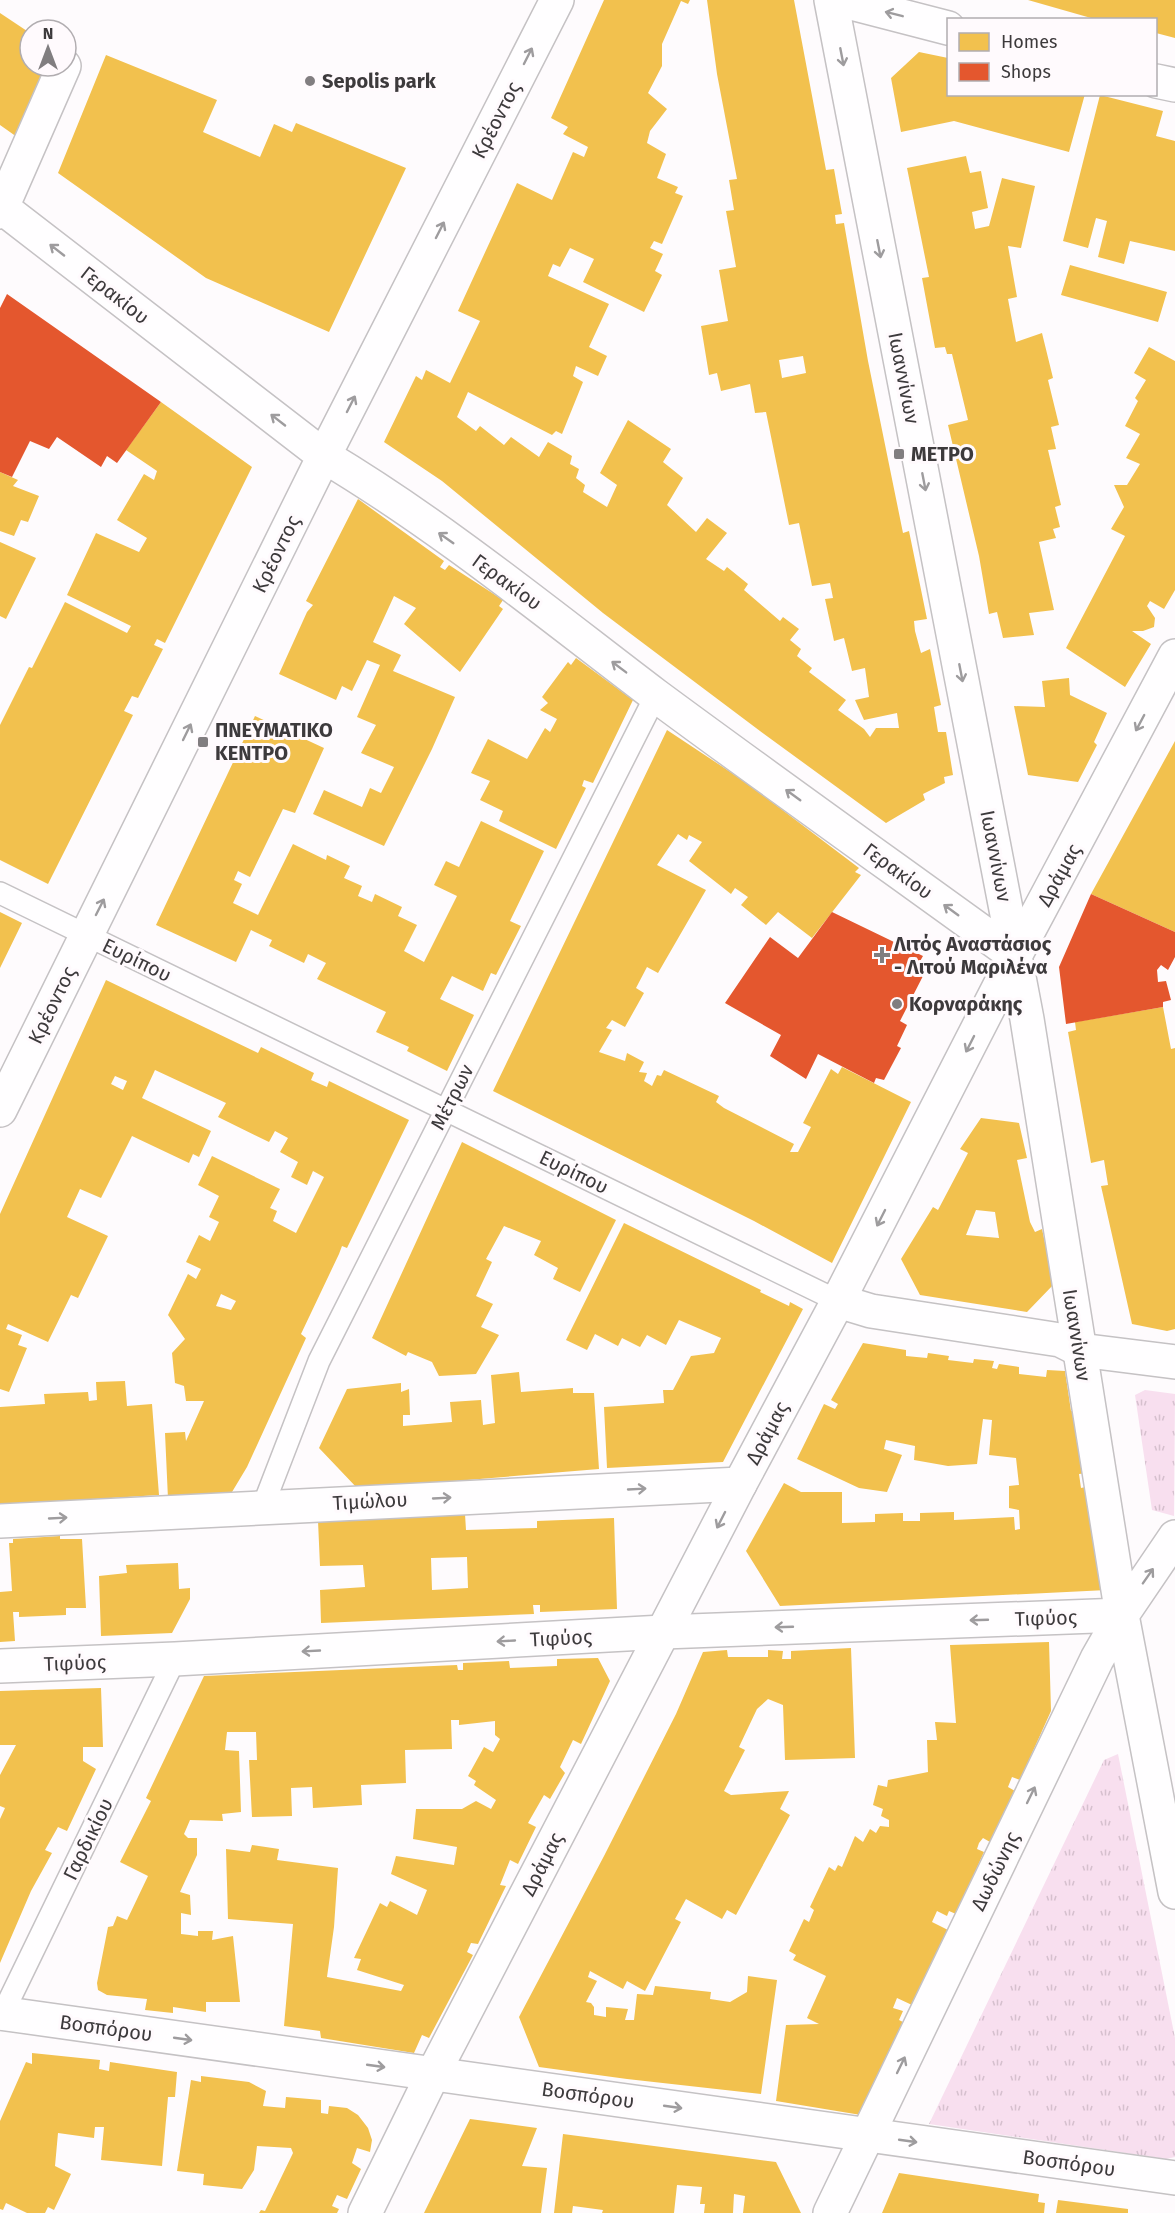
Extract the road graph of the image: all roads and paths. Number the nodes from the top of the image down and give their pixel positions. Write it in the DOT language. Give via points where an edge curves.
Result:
graph roads {
  1 [pos="557,0"];
  2 [pos="831,0"];
  3 [pos="840,0"];
  4 [pos="947,28"];
  5 [pos="59,78"];
  6 [pos="1157,82"];
  7 [pos="1175,86"];
  8 [pos="1,209"];
  9 [pos="324,456"];
  10 [pos="1172,667"];
  11 [pos="656,695"];
  12 [pos="0,893"];
  13 [pos="86,935"];
  14 [pos="1015,956"];
  15 [pos="0,1110"];
  16 [pos="446,1110"];
  17 [pos="838,1301"];
  18 [pos="1080,1350"];
  19 [pos="1175,1362"];
  20 [pos="740,1484"];
  21 [pos="263,1506"];
  22 [pos="0,1521"];
  23 [pos="1175,1538"];
  24 [pos="1122,1615"];
  25 [pos="663,1632"];
  26 [pos="175,1659"];
  27 [pos="0,1666"];
  28 [pos="1175,1892"];
  29 [pos="1,2015"];
  30 [pos="433,2074"];
  31 [pos="867,2135"];
  32 [pos="1175,2178"];
  33 [pos="365,2213"];
  34 [pos="830,2213"];
  9 -- 1 [label="street, Κρέοντος, one-way"];
  2 -- 14 [label="street, Ιωαννίνων, one-way"];
  4 -- 3 [label="street, one-way"];
  5 -- 8 [label="street"];
  6 -- 7 [label="street"];
  9 -- 8 [label="street, Γερακίου, one-way"];
  11 -- 9 [label="street, Γερακίου, one-way" via="511,584 368,482"];
  13 -- 9 [label="street, Κρέοντος, one-way"];
  10 -- 14 [label="street, Δράμας, one-way"];
  14 -- 11 [label="street, Γερακίου, one-way"];
  11 -- 16 [label="lane, Μέτρων"];
  12 -- 13 [label="lane, Ευρίπου"];
  13 -- 15 [label="street, Κρέοντος"];
  13 -- 16 [label="lane, Ευρίπου"];
  14 -- 17 [label="street, Δράμας, one-way"];
  14 -- 18 [label="street, Ιωαννίνων"];
  16 -- 17 [label="lane, Ευρίπου"];
  16 -- 21 [label="lane, Μέτρων" via="319,1361"];
  17 -- 18 [label="street, Ευρίπου" via="871,1311 1060,1340"];
  17 -- 20 [label="street, Δράμας"];
  18 -- 19 [label="street, Ευρίπου"];
  18 -- 24 [label="street, Ιωαννίνων"];
  21 -- 20 [label="street, Τιμώλου, one-way"];
  20 -- 25 [label="street, Δράμας, one-way"];
  22 -- 21 [label="street, Τιμώλου, one-way"];
  24 -- 23 [label="street, Δωδώνης, one-way"];
  24 -- 25 [label="street, Τιφύος, one-way"];
  24 -- 28 [label="street, Ιωαννίνων"];
  31 -- 24 [label="street, Δωδώνης, one-way" via="1097,1659"];
  25 -- 26 [label="street, Τιφύος, one-way"];
  25 -- 30 [label="street, Δράμας"];
  26 -- 27 [label="street, Τιφύος"];
  26 -- 29 [label="lane, Γαρδικίου"];
  29 -- 30 [label="street, Βοσπόρου, one-way"];
  30 -- 31 [label="street, Βοσπόρου, one-way"];
  30 -- 33 [label="street, Δράμας"];
  31 -- 32 [label="street, Βοσπόρου, one-way"];
  31 -- 34 [label="street, Δωδώνης"];
}
